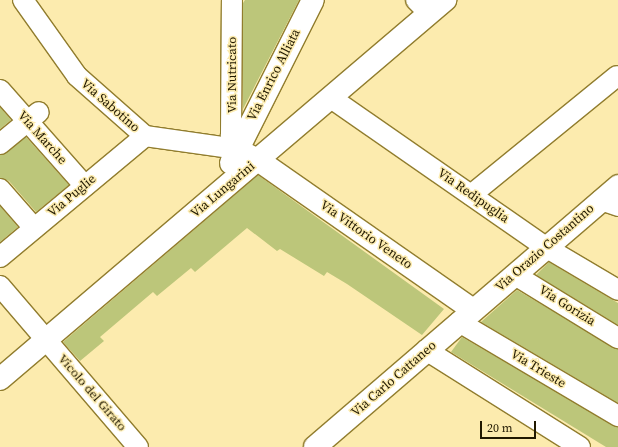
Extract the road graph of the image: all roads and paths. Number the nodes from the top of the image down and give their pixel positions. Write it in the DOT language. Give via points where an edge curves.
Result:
graph roads {
  1 [pos="23,0"];
  2 [pos="232,0"];
  3 [pos="313,0"];
  4 [pos="430,4"];
  5 [pos="617,76"];
  6 [pos="0,90"];
  7 [pos="331,98"];
  8 [pos="33,117"];
  9 [pos="145,136"];
  10 [pos="0,144"];
  11 [pos="236,149"];
  12 [pos="258,160"];
  13 [pos="85,186"];
  14 [pos="618,186"];
  15 [pos="0,188"];
  16 [pos="220,192"];
  17 [pos="471,195"];
  18 [pos="610,203"];
  19 [pos="34,228"];
  20 [pos="547,248"];
  21 [pos="0,257"];
  22 [pos="515,275"];
  23 [pos="0,286"];
  24 [pos="618,290"];
  25 [pos="466,316"];
  26 [pos="618,338"];
  27 [pos="46,339"];
  28 [pos="426,350"];
  29 [pos="0,379"];
  30 [pos="618,416"];
  31 [pos="138,447"];
  32 [pos="314,447"];
  33 [pos="580,447"];
  1 -- 9 [label="street, Via Sabotino" via="77,76"];
  2 -- 11 [label="street, Via Nutricato" via="231,135"];
  3 -- 11 [label="street, Via Enrico Alliata"];
  4 -- 7 [label="street, Via Lungarini"];
  5 -- 17 [label="street"];
  6 -- 8 [label="street, Via Marche"];
  7 -- 12 [label="street, Via Lungarini"];
  7 -- 17 [label="street, Via Redipuglia"];
  8 -- 10 [label="street"];
  8 -- 13 [label="street, Via Marche"];
  9 -- 11 [label="street, Via Sabotino"];
  9 -- 13 [label="street, Via Puglie"];
  11 -- 12 [label="street, Via Vittorio Veneto"];
  11 -- 16 [label="street, Via Enrico Alliata"];
  12 -- 16 [label="street, Via Lungarini"];
  12 -- 25 [label="street, Via Vittorio Veneto"];
  13 -- 19 [label="street, Via Puglie"];
  14 -- 18 [label="street, Via Orazio Costantino"];
  15 -- 19 [label="street"];
  16 -- 27 [label="street, Via Lungarini"];
  17 -- 20 [label="street, Via Redipuglia"];
  18 -- 20 [label="street, Via Orazio Costantino"];
  19 -- 21 [label="street, Via Puglie"];
  20 -- 22 [label="street, Via Orazio Costantino"];
  20 -- 24 [label="street, Via Redipuglia"];
  22 -- 25 [label="street, Via Orazio Costantino"];
  22 -- 26 [label="street, Via Gorizia"];
  23 -- 27 [label="street, Vicolo del Girato"];
  25 -- 28 [label="street, Via Carlo Cattaneo"];
  25 -- 30 [label="street, Via Trieste"];
  27 -- 29 [label="street, Via Lungarini"];
  27 -- 31 [label="street, Vicolo del Girato"];
  28 -- 32 [label="street, Via Carlo Cattaneo"];
  28 -- 33 [label="street"];
}
